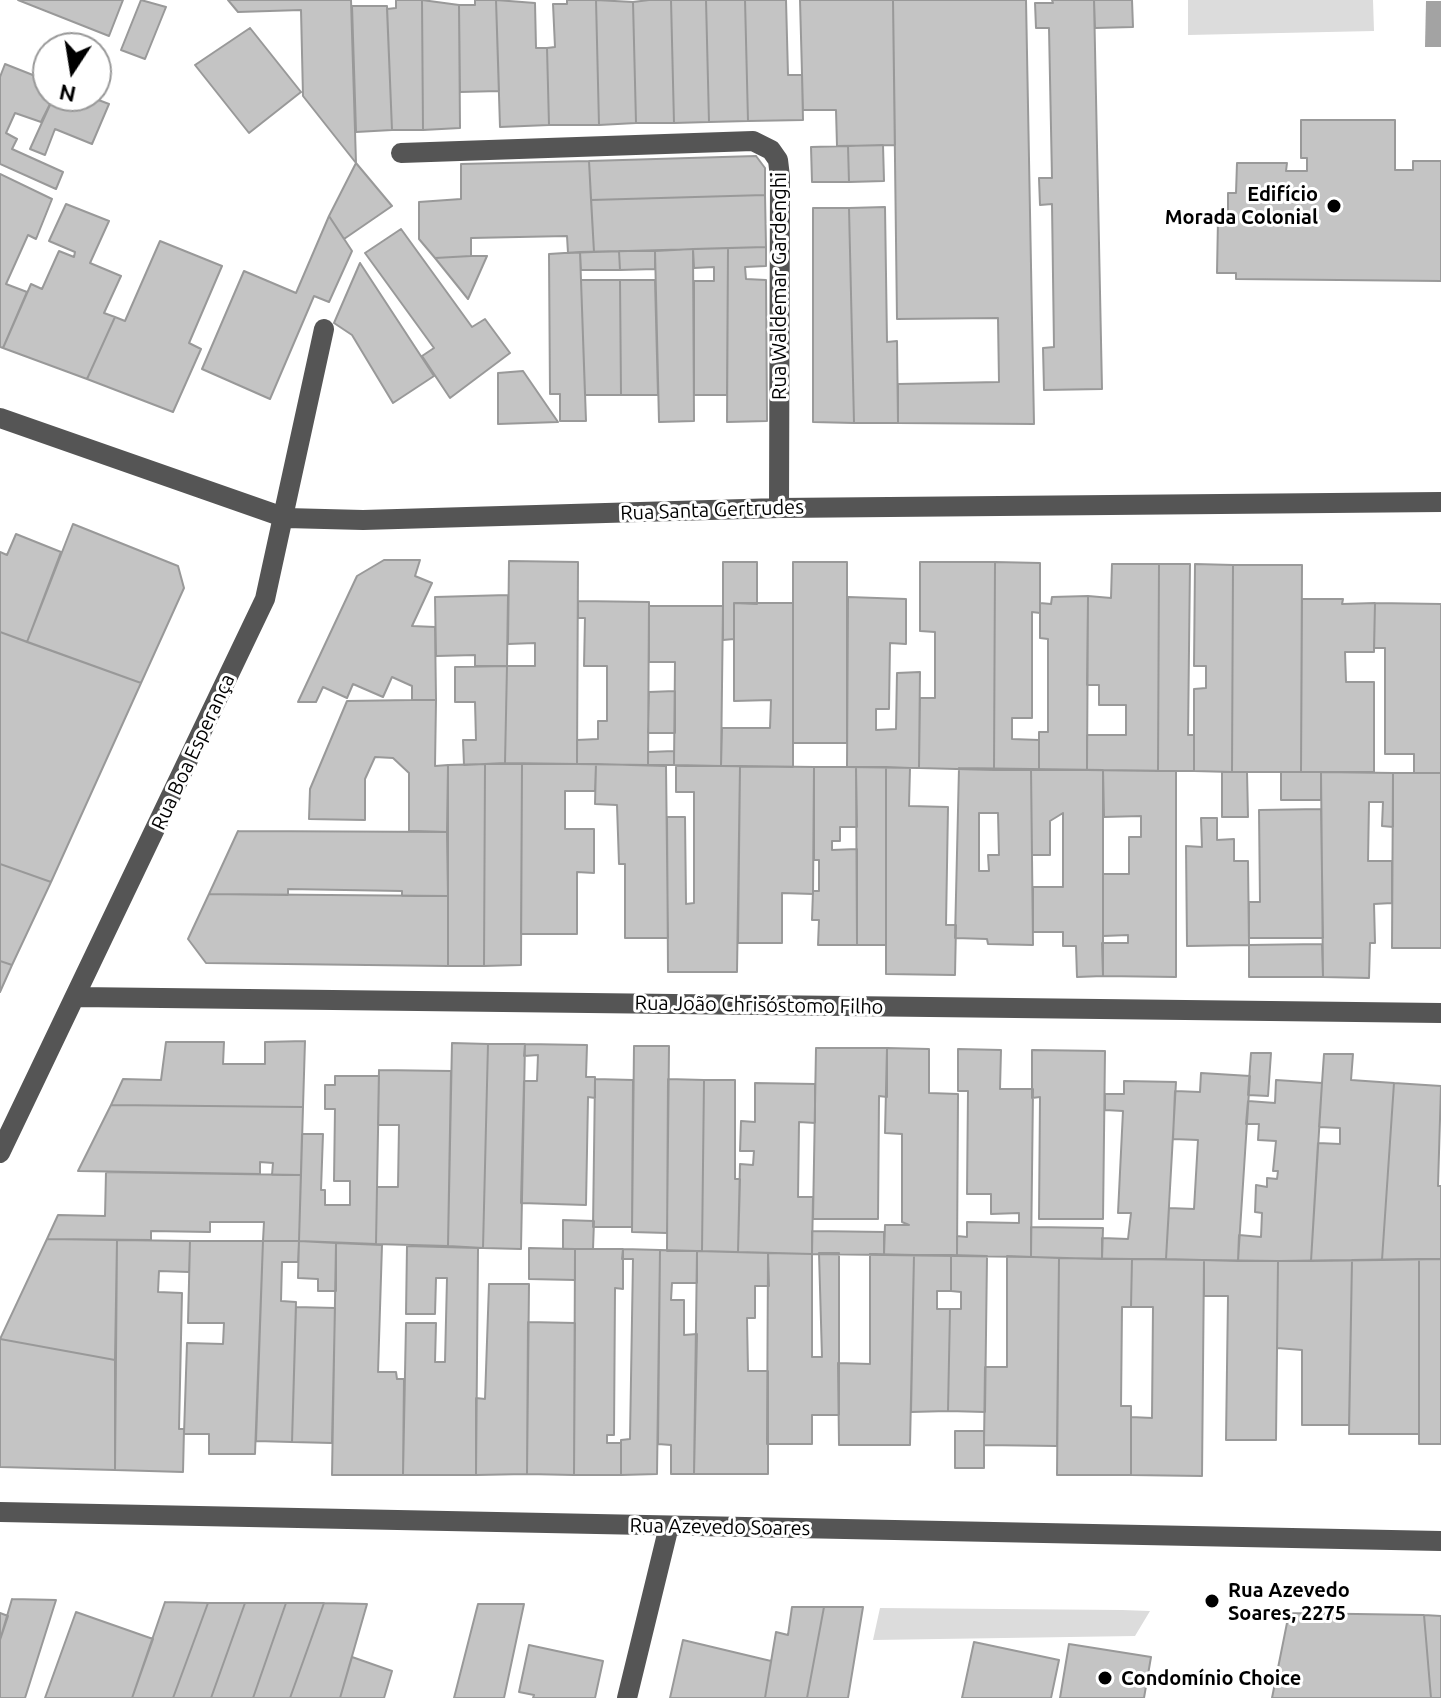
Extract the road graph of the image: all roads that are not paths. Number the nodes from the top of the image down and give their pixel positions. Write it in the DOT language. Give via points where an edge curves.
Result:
graph roads {
  1 [pos="401,153"];
  2 [pos="324,329"];
  3 [pos="0,418"];
  4 [pos="1441,502"];
  5 [pos="779,508"];
  6 [pos="286,518"];
  7 [pos="77,997"];
  8 [pos="1441,1013"];
  9 [pos="0,1153"];
  10 [pos="0,1512"];
  11 [pos="669,1526"];
  12 [pos="1441,1541"];
  13 [pos="627,1698"];
  1 -- 5 [label="street, Rua Waldemar Gardenghi" via="753,141 771,150 780,177"];
  2 -- 6 [label="street, Rua Boa Esperança"];
  3 -- 6 [label="street, Rua Santa Gertrudes"];
  4 -- 5 [label="street, Rua Santa Gertrudes"];
  5 -- 6 [label="street, Rua Santa Gertrudes"];
  6 -- 7 [label="street, Rua Boa Esperança" via="265,599"];
  7 -- 8 [label="street, Rua João Chrisóstomo Filho"];
  7 -- 9 [label="street, Rua Boa Esperança"];
  10 -- 11 [label="street, Rua Azevedo Soares"];
  11 -- 12 [label="street, Rua Azevedo Soares"];
  11 -- 13 [label="street"];
}
